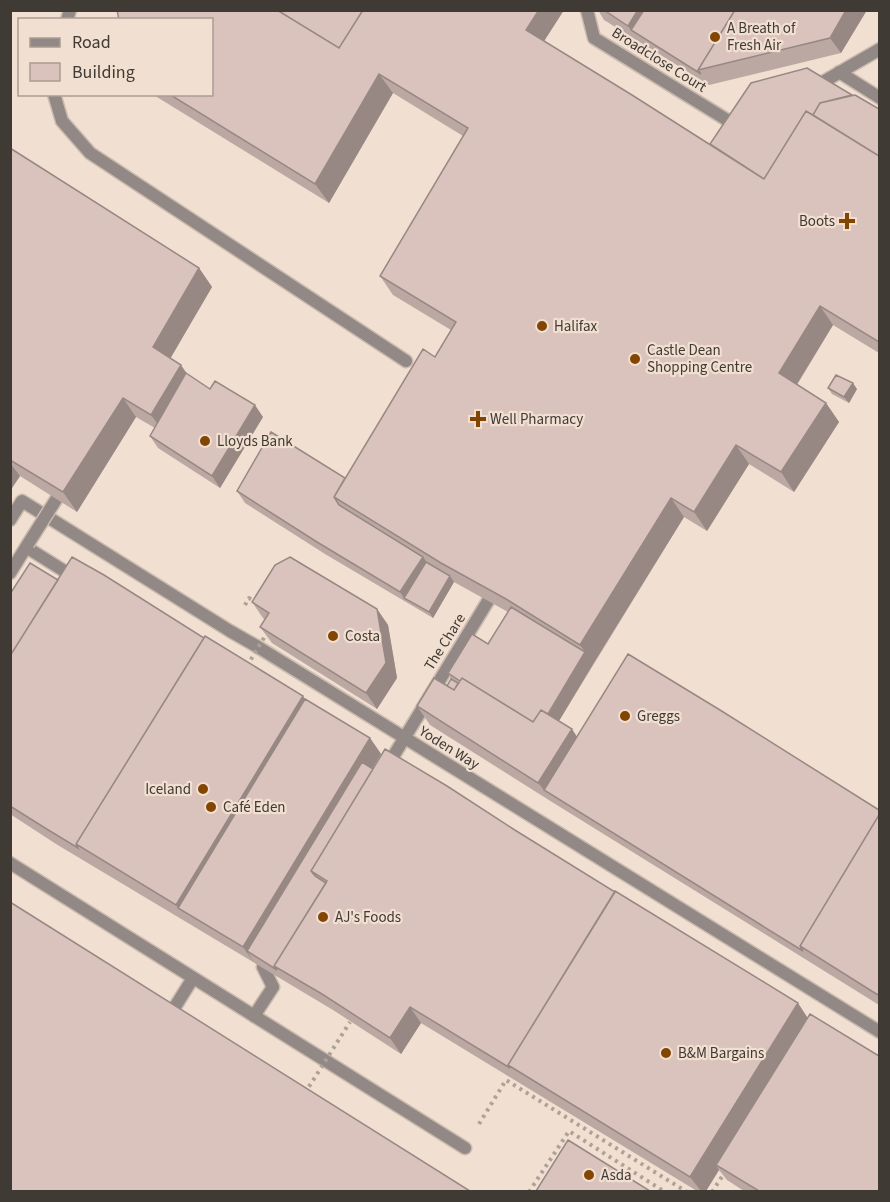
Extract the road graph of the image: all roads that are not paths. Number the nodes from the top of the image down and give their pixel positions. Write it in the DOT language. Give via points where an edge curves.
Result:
graph roads {
  1 [pos="587,10"];
  2 [pos="879,49"];
  3 [pos="839,72"];
  4 [pos="823,82"];
  5 [pos="55,96"];
  6 [pos="879,98"];
  7 [pos="732,123"];
  8 [pos="406,361"];
  9 [pos="69,478"];
  10 [pos="10,520"];
  11 [pos="27,546"];
  12 [pos="10,573"];
  13 [pos="87,585"];
  14 [pos="488,601"];
  15 [pos="404,738"];
  16 [pos="387,766"];
  17 [pos="10,863"];
  18 [pos="263,967"];
  19 [pos="193,978"];
  20 [pos="173,1010"];
  21 [pos="254,1016"];
  22 [pos="879,1032"];
  23 [pos="465,1148"];
  1 -- 7 [label="street, Broadclose Court" via="594,38"];
  2 -- 3 [label="street"];
  3 -- 4 [label="street"];
  3 -- 6 [label="street"];
  5 -- 8 [label="street" via="62,121 90,153"];
  9 -- 11 [label="street, bridge"];
  10 -- 15 [label="street, Yoden Way" via="21,501"];
  11 -- 12 [label="street"];
  11 -- 13 [label="street"];
  14 -- 15 [label="street, The Chare"];
  15 -- 16 [label="street, The Chare"];
  15 -- 22 [label="street, Yoden Way"];
  17 -- 19 [label="street"];
  18 -- 21 [label="street" via="273,987"];
  19 -- 20 [label="street"];
  19 -- 21 [label="street"];
  21 -- 23 [label="street"];
}
